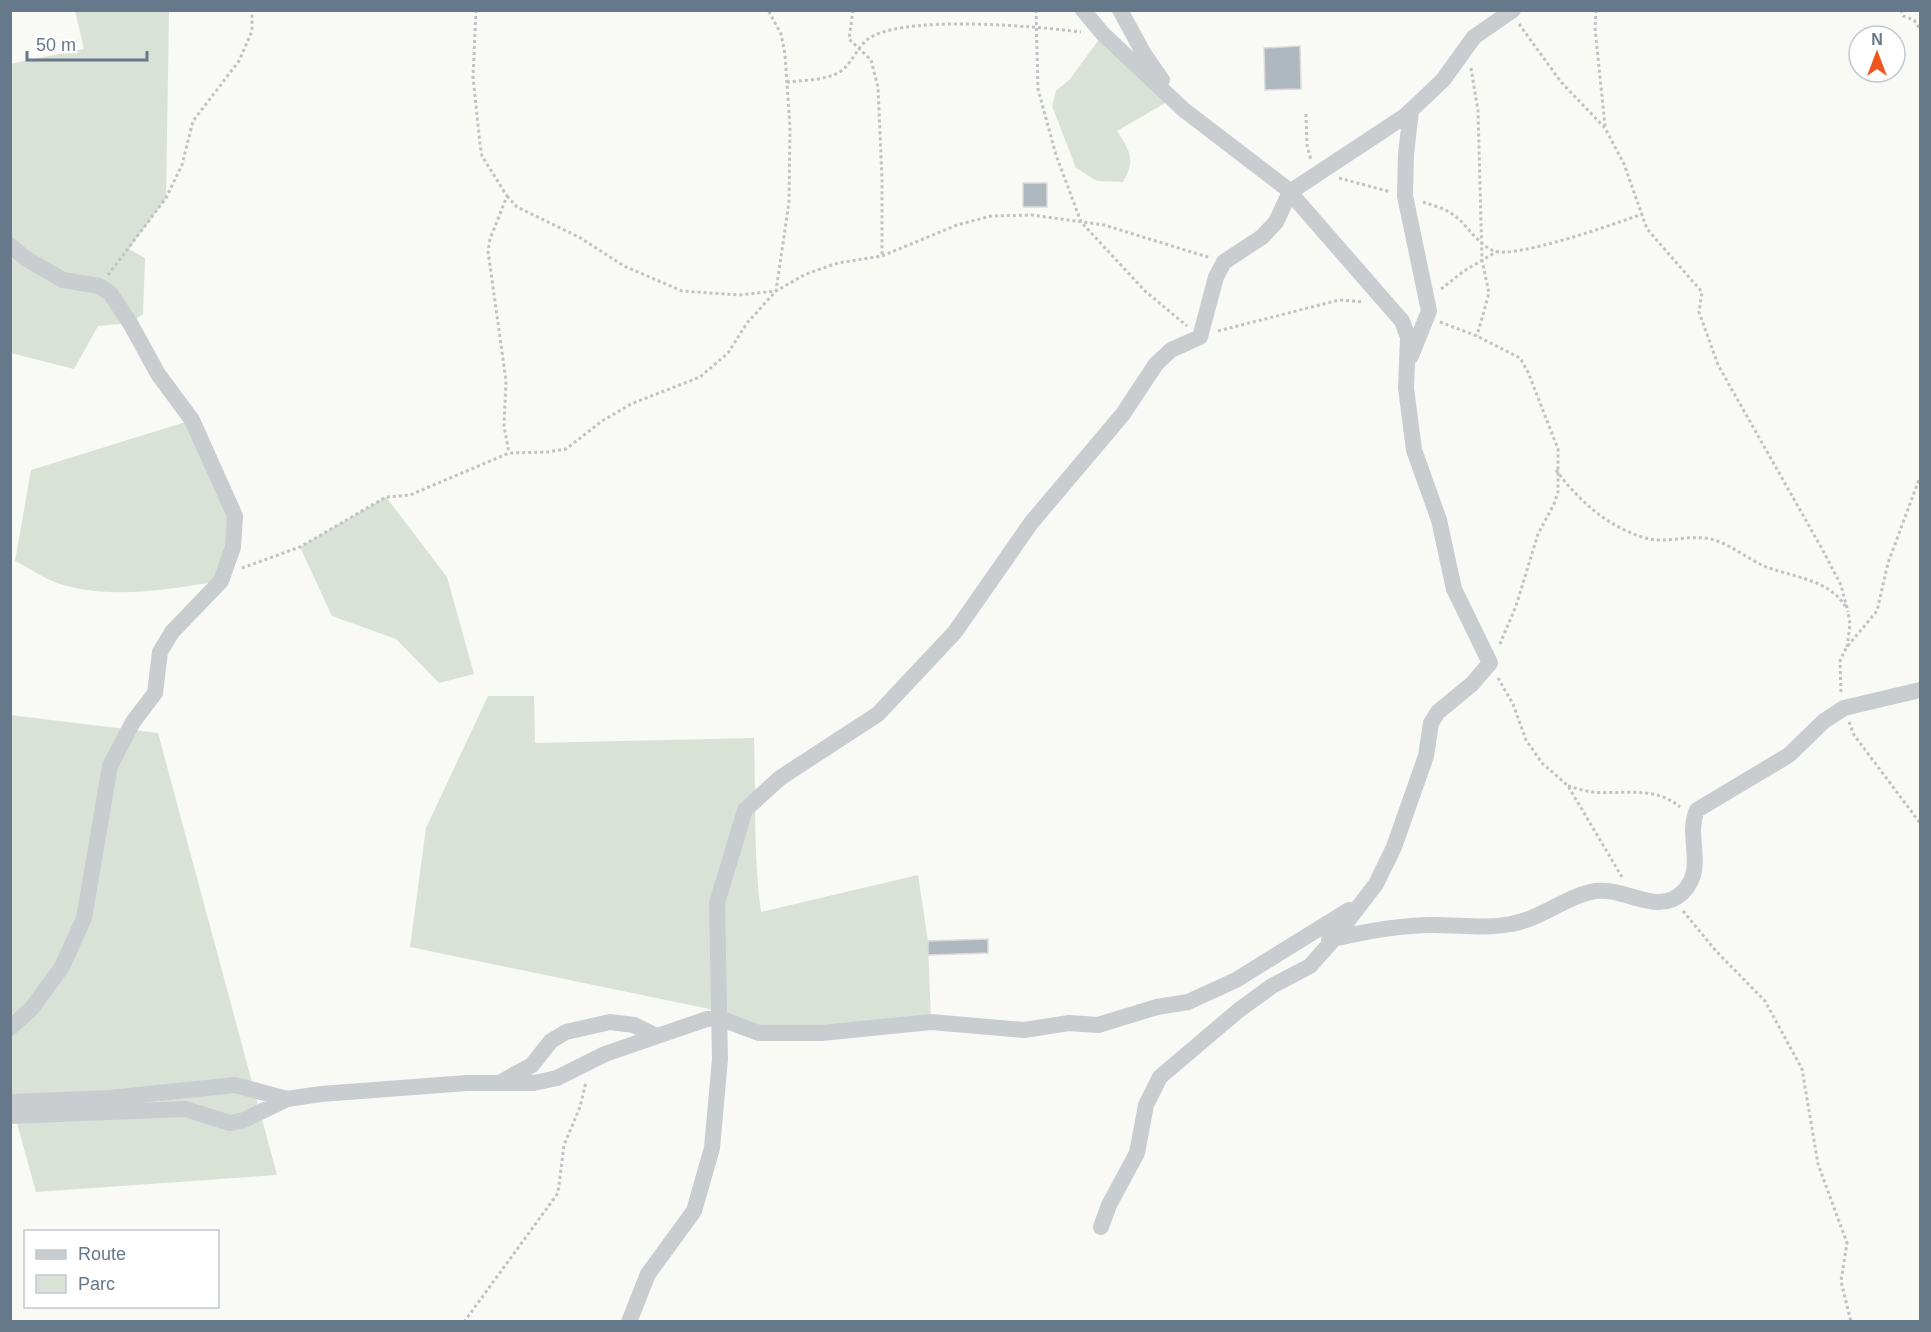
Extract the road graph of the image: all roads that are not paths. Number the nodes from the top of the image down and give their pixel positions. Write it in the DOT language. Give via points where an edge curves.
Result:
graph roads {
  1 [pos="1083,10"];
  2 [pos="1120,10"];
  3 [pos="1512,11"];
  4 [pos="1184,110"];
  5 [pos="1411,111"];
  6 [pos="1290,192"];
  7 [pos="10,245"];
  8 [pos="1407,368"];
  9 [pos="1920,690"];
  10 [pos="1362,901"];
  11 [pos="1335,939"];
  12 [pos="1287,950"];
  13 [pos="719,1018"];
  14 [pos="10,1028"];
  15 [pos="656,1036"];
  16 [pos="500,1083"];
  17 [pos="287,1099"];
  18 [pos="10,1102"];
  19 [pos="10,1116"];
  20 [pos="1101,1227"];
  21 [pos="629,1322"];
  1 -- 4 [label="street"];
  2 -- 4 [label="street" via="1144,54"];
  3 -- 5 [label="street" via="1474,37 1443,80"];
  4 -- 6 [label="street"];
  5 -- 6 [label="street"];
  5 -- 8 [label="street" via="1405,196 1427,300 1426,318"];
  6 -- 8 [label="street" via="1407,330"];
  6 -- 13 [label="street" via="1276,222 1262,237 1224,262 1216,277 1200,337 1171,350 1156,364 1124,414 1031,523 955,632 878,714 780,778 746,810 717,903"];
  7 -- 14 [label="street" via="63,280 99,286 110,293 158,374 192,420 235,516 233,547 221,581 172,632 160,652 155,693 133,722 110,766 84,918 62,967 31,1009"];
  8 -- 10 [label="street" via="1414,450 1439,520 1454,589 1490,663 1431,723 1426,756 1394,847 1376,884"];
  9 -- 11 [label="street" via="1844,708 1824,721 1789,755 1697,810 1693,819 1697,870 1677,897 1652,903 1631,895 1595,891 1512,924 1394,928"];
  10 -- 11 [label="street"];
  10 -- 12 [label="street"];
  11 -- 12 [label="street"];
  11 -- 20 [label="street" via="1310,966 1272,986 1239,1010 1160,1077 1146,1105 1137,1153"];
  12 -- 13 [label="street" via="1188,1002 1098,1025 1069,1023 1024,1030 931,1022 822,1033 759,1033"];
  13 -- 15 [label="street"];
  13 -- 21 [label="street" via="720,1059 712,1149 694,1211 648,1274"];
  15 -- 16 [label="street" via="557,1078"];
  15 -- 16 [label="street" via="634,1025 609,1022 566,1032 551,1041 532,1065"];
  16 -- 17 [label="street"];
  17 -- 18 [label="street" via="236,1085 110,1098"];
  17 -- 19 [label="street" via="230,1123 185,1109"];
}
